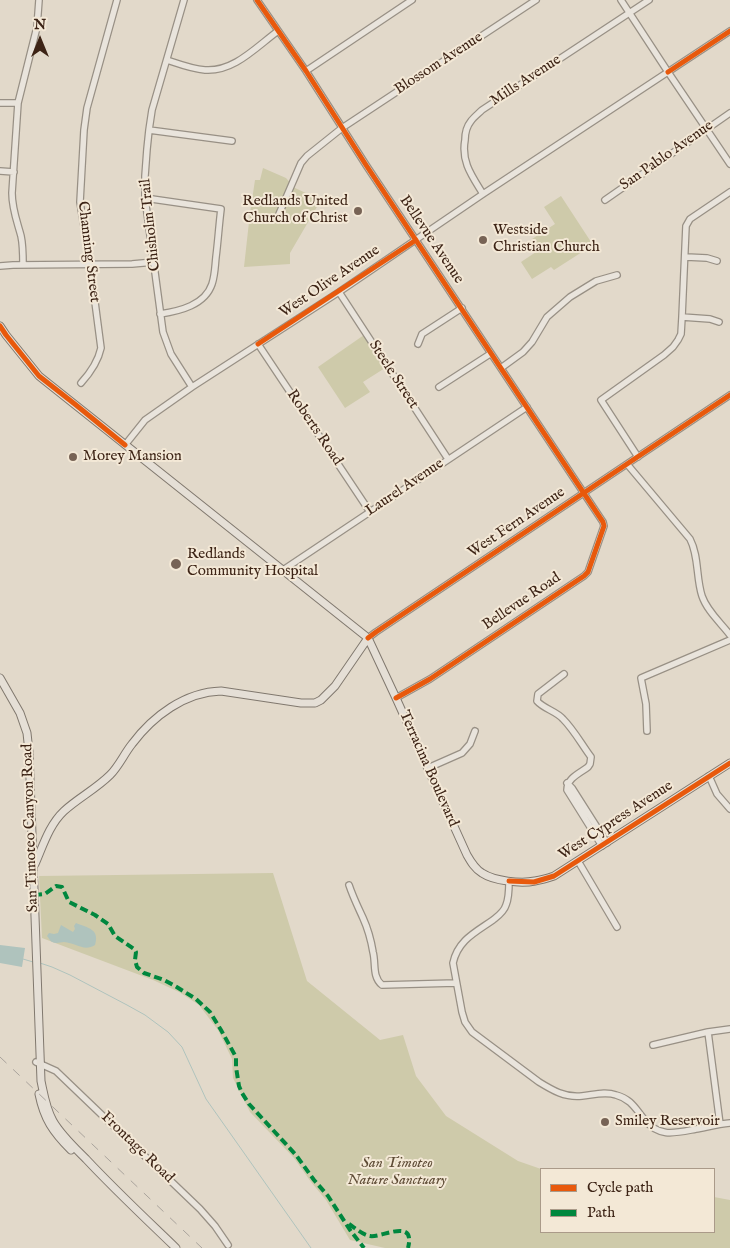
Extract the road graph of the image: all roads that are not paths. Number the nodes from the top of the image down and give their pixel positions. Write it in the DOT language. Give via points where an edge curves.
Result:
graph roads {
  1 [pos="39,0"];
  2 [pos="116,0"];
  3 [pos="184,0"];
  4 [pos="257,0"];
  5 [pos="412,0"];
  6 [pos="536,0"];
  7 [pos="621,0"];
  8 [pos="650,0"];
  9 [pos="630,13"];
  10 [pos="278,31"];
  11 [pos="730,31"];
  12 [pos="167,60"];
  13 [pos="306,71"];
  14 [pos="668,72"];
  15 [pos="0,103"];
  16 [pos="18,103"];
  17 [pos="730,113"];
  18 [pos="342,128"];
  19 [pos="707,128"];
  20 [pos="148,130"];
  21 [pos="232,141"];
  22 [pos="730,164"];
  23 [pos="0,171"];
  24 [pos="14,172"];
  25 [pos="730,192"];
  26 [pos="484,194"];
  27 [pos="145,198"];
  28 [pos="604,200"];
  29 [pos="279,214"];
  30 [pos="416,240"];
  31 [pos="686,257"];
  32 [pos="717,260"];
  33 [pos="154,262"];
  34 [pos="23,264"];
  35 [pos="90,264"];
  36 [pos="0,266"];
  37 [pos="617,276"];
  38 [pos="338,292"];
  39 [pos="462,308"];
  40 [pos="160,314"];
  41 [pos="682,317"];
  42 [pos="720,322"];
  43 [pos="0,326"];
  44 [pos="258,344"];
  45 [pos="418,344"];
  46 [pos="490,354"];
  47 [pos="500,368"];
  48 [pos="81,383"];
  49 [pos="192,387"];
  50 [pos="439,387"];
  51 [pos="730,395"];
  52 [pos="527,406"];
  53 [pos="124,445"];
  54 [pos="638,457"];
  55 [pos="448,459"];
  56 [pos="628,464"];
  57 [pos="584,493"];
  58 [pos="370,512"];
  59 [pos="282,570"];
  60 [pos="730,635"];
  61 [pos="368,638"];
  62 [pos="730,640"];
  63 [pos="564,674"];
  64 [pos="0,678"];
  65 [pos="396,698"];
  66 [pos="476,731"];
  67 [pos="647,731"];
  68 [pos="730,762"];
  69 [pos="428,768"];
  70 [pos="709,776"];
  71 [pos="730,809"];
  72 [pos="605,844"];
  73 [pos="578,861"];
  74 [pos="34,867"];
  75 [pos="509,881"];
  76 [pos="349,885"];
  77 [pos="617,927"];
  78 [pos="456,983"];
  79 [pos="730,1029"];
  80 [pos="708,1032"];
  81 [pos="653,1045"];
  82 [pos="38,1063"];
  83 [pos="730,1123"];
  84 [pos="720,1124"];
  85 [pos="228,1245"];
  86 [pos="176,1248"];
  1 -- 16 [label="street" via="36,35"];
  2 -- 35 [label="street, Channing Street" via="84,130 80,202"];
  3 -- 12 [label="street, Chisholm Trail"];
  4 -- 10 [label="street, Bellevue Avenue"];
  5 -- 13 [label="street"];
  6 -- 18 [label="street, Blossom Avenue"];
  7 -- 9 [label="street"];
  8 -- 9 [label="street, Mills Avenue"];
  9 -- 14 [label="street"];
  9 -- 26 [label="street, Mills Avenue" via="482,110 470,122 464,156 469,171"];
  10 -- 12 [label="street" via="227,67 203,70"];
  10 -- 13 [label="street, Bellevue Avenue"];
  11 -- 14 [label="street, West Olive Avenue"];
  12 -- 20 [label="street, Chisholm Trail"];
  13 -- 18 [label="street, Bellevue Avenue"];
  14 -- 19 [label="street"];
  14 -- 26 [label="street, West Olive Avenue"];
  15 -- 16 [label="street"];
  16 -- 24 [label="street"];
  17 -- 19 [label="street, San Pablo Avenue"];
  18 -- 29 [label="street, Blossom Avenue" via="304,159"];
  18 -- 30 [label="street, Bellevue Avenue"];
  19 -- 22 [label="street"];
  19 -- 28 [label="street, San Pablo Avenue"];
  20 -- 21 [label="street"];
  20 -- 27 [label="street, Chisholm Trail"];
  23 -- 24 [label="street"];
  24 -- 34 [label="street" via="12,203 21,237"];
  25 -- 31 [label="street" via="690,219 686,226"];
  26 -- 30 [label="street, West Olive Avenue"];
  27 -- 33 [label="street, Chisholm Trail"];
  27 -- 40 [label="street" via="221,209 214,276 206,295 199,302 176,312"];
  30 -- 38 [label="street, West Olive Avenue"];
  30 -- 39 [label="street, Bellevue Avenue"];
  31 -- 32 [label="street"];
  31 -- 41 [label="street"];
  33 -- 35 [label="street"];
  33 -- 40 [label="street, Chisholm Trail"];
  34 -- 35 [label="street"];
  34 -- 36 [label="street"];
  35 -- 48 [label="street, Channing Street" via="101,348 99,358"];
  37 -- 47 [label="street" via="596,281 570,297 546,318 523,352"];
  38 -- 44 [label="street, West Olive Avenue"];
  38 -- 55 [label="street, Steele Street"];
  39 -- 45 [label="street" via="422,334"];
  39 -- 46 [label="street, Bellevue Avenue"];
  40 -- 49 [label="street, Chisholm Trail" via="171,354"];
  41 -- 42 [label="street"];
  41 -- 54 [label="street" via="681,334 673,346 601,400"];
  43 -- 53 [label="main road, Terracina Boulevard" via="39,376"];
  44 -- 49 [label="street, West Olive Avenue"];
  44 -- 58 [label="street, Roberts Road"];
  46 -- 47 [label="street, Bellevue Avenue"];
  46 -- 50 [label="street"];
  47 -- 52 [label="street, Bellevue Avenue"];
  49 -- 53 [label="street, West Olive Avenue" via="145,420"];
  51 -- 54 [label="street, West Fern Avenue"];
  52 -- 55 [label="street, Laurel Avenue"];
  52 -- 57 [label="street, Bellevue Avenue"];
  53 -- 59 [label="main road, Terracina Boulevard"];
  54 -- 56 [label="street, West Fern Avenue"];
  55 -- 58 [label="street, Laurel Avenue"];
  56 -- 57 [label="street, West Fern Avenue"];
  56 -- 60 [label="street" via="693,544 702,598"];
  57 -- 61 [label="street, West Fern Avenue"];
  57 -- 65 [label="street, Bellevue Road" via="604,526 588,572"];
  58 -- 59 [label="street, Laurel Avenue"];
  59 -- 61 [label="main road, Terracina Boulevard"];
  61 -- 65 [label="main road, Terracina Boulevard"];
  61 -- 74 [label="main road, West Fern Avenue" via="335,686 315,703 211,691 192,696 166,710 141,732 112,774 64,810 47,833"];
  62 -- 67 [label="street" via="641,678"];
  63 -- 72 [label="street" via="537,698 540,704 563,718 591,758 590,764 567,784"];
  64 -- 74 [label="main road, San Timoteo Canyon Road" via="20,713 28,742"];
  65 -- 69 [label="main road, Terracina Boulevard"];
  66 -- 69 [label="street" via="462,753"];
  68 -- 70 [label="main road, West Cypress Avenue"];
  69 -- 75 [label="main road, Terracina Boulevard" via="476,869 493,878"];
  70 -- 71 [label="street" via="717,794"];
  70 -- 72 [label="main road, West Cypress Avenue"];
  72 -- 73 [label="main road, West Cypress Avenue"];
  73 -- 75 [label="main road, West Cypress Avenue" via="554,876 534,882"];
  73 -- 77 [label="street"];
  74 -- 82 [label="main road, San Timoteo Canyon Road"];
  75 -- 78 [label="street" via="504,910 459,946 453,962"];
  76 -- 78 [label="street" via="371,940 377,981 382,985"];
  78 -- 84 [label="street" via="465,1022 472,1032 550,1089 573,1097 616,1095 630,1102 649,1125 662,1132 676,1133"];
  79 -- 80 [label="street"];
  80 -- 81 [label="street"];
  80 -- 84 [label="street"];
  82 -- 85 [label="street, Frontage Road" via="56,1071 200,1209"];
  82 -- 86 [label="main road, San Timoteo Canyon Road" via="44,1099 62,1134"];
  83 -- 84 [label="street"];
}
